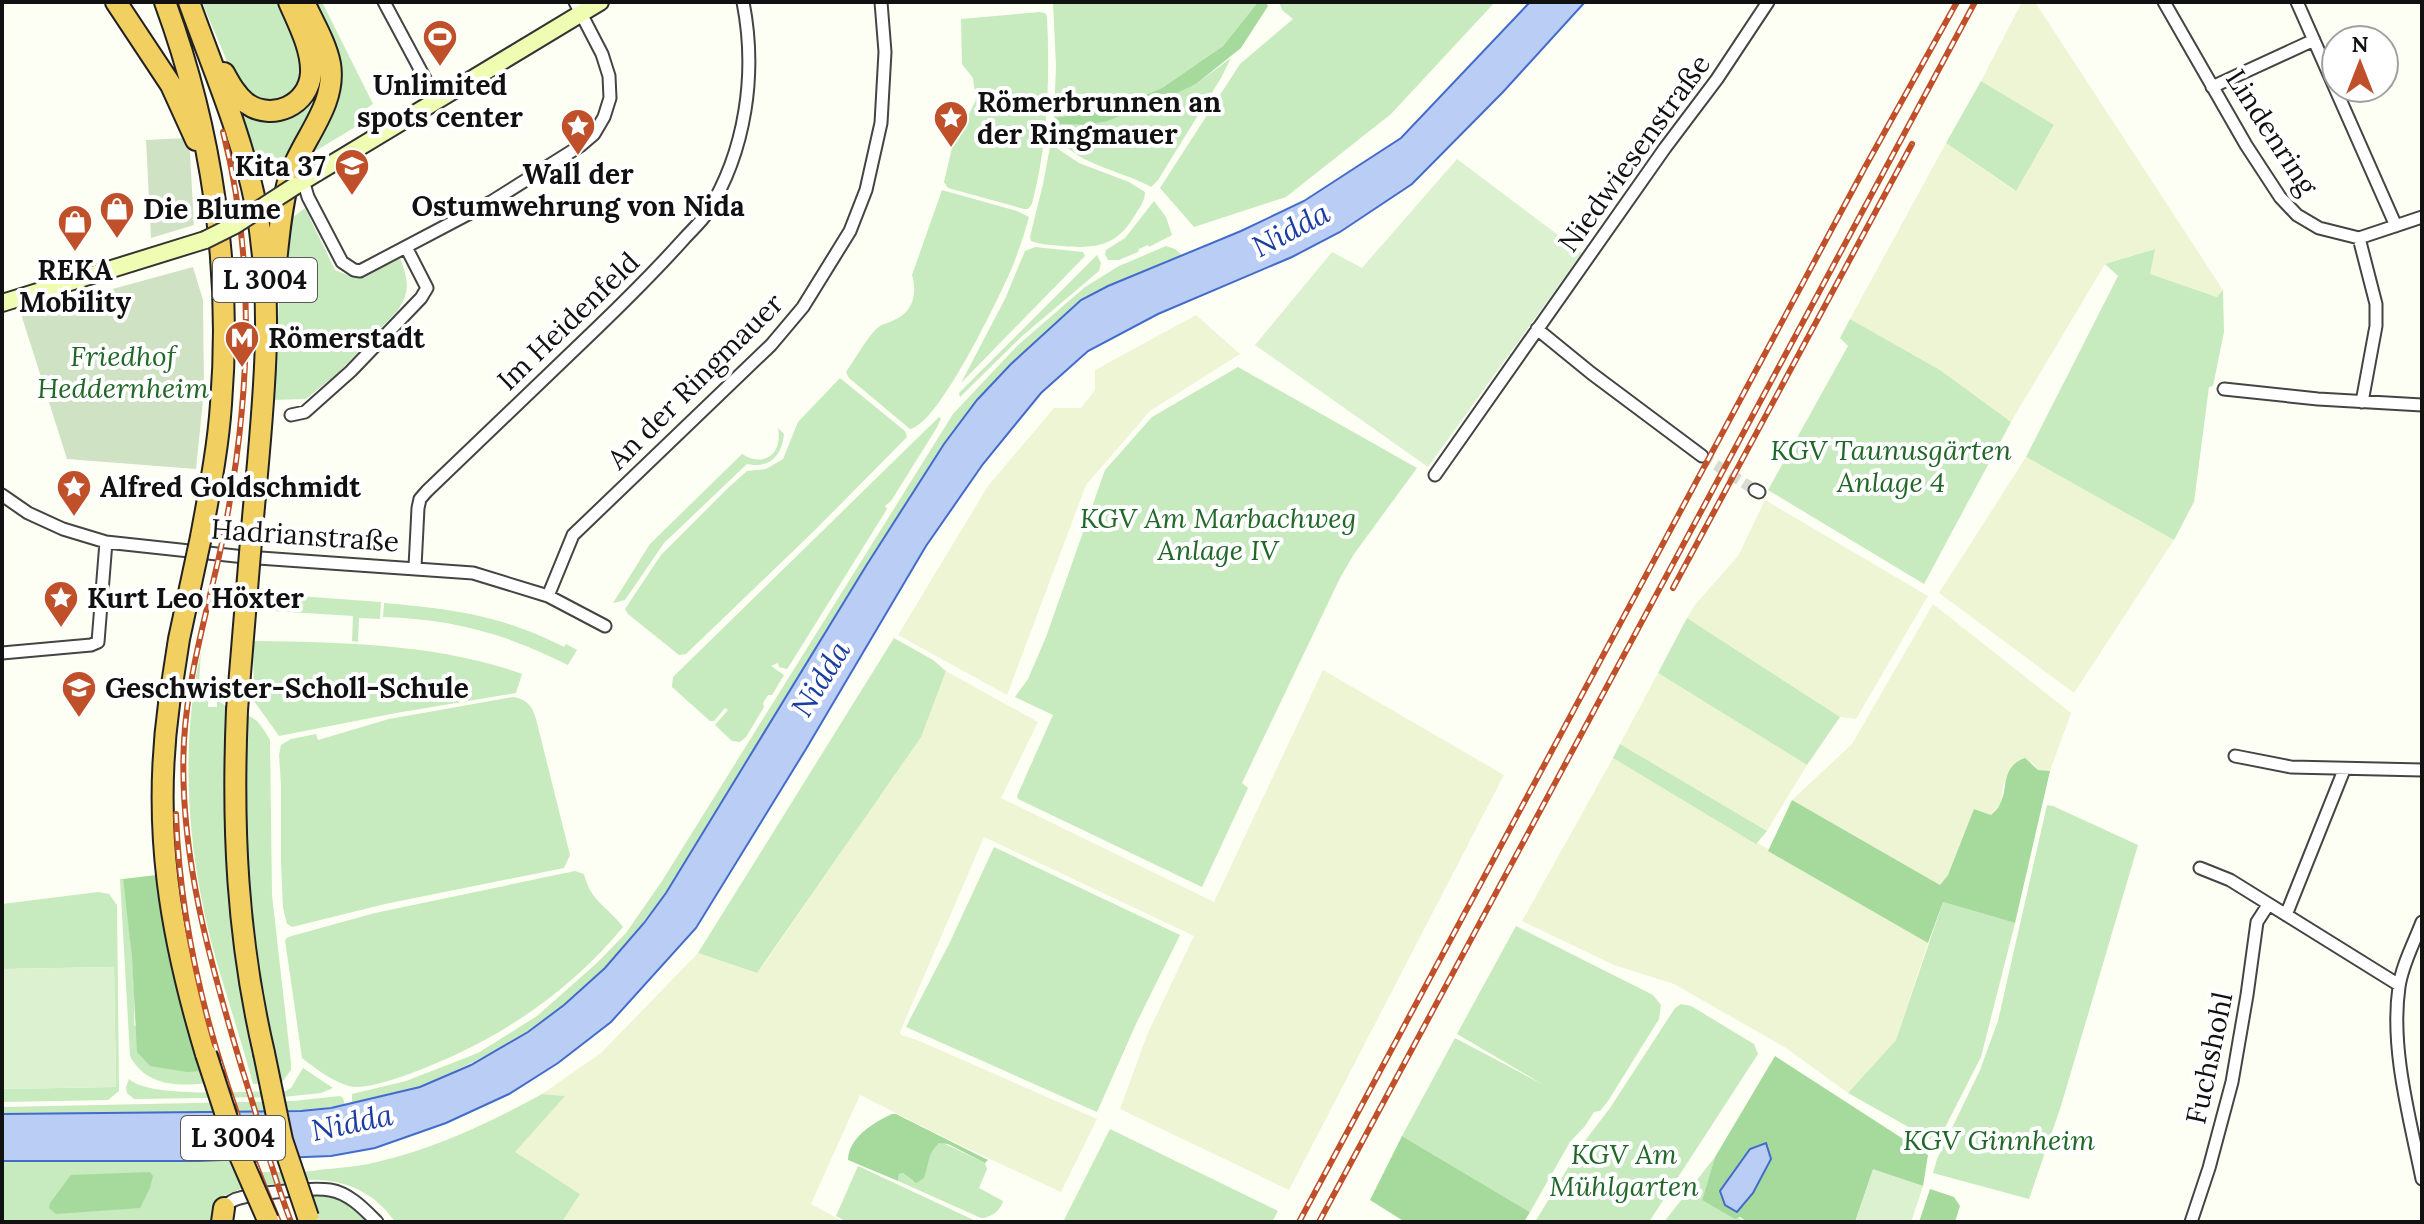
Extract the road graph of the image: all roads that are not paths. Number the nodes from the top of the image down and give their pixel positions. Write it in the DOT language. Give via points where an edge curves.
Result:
graph roads {
  1 [pos="116,2"];
  2 [pos="165,2"];
  3 [pos="189,2"];
  4 [pos="289,2"];
  5 [pos="304,2"];
  6 [pos="384,2"];
  7 [pos="600,2"];
  8 [pos="743,2"];
  9 [pos="881,2"];
  10 [pos="1768,2"];
  11 [pos="2164,2"];
  12 [pos="2297,2"];
  13 [pos="577,8"];
  14 [pos="199,28"];
  15 [pos="2314,40"];
  16 [pos="2212,87"];
  17 [pos="436,99"];
  18 [pos="211,178"];
  19 [pos="299,183"];
  20 [pos="2422,217"];
  21 [pos="2396,226"];
  22 [pos="2359,238"];
  23 [pos="406,247"];
  24 [pos="2,303"];
  25 [pos="1537,329"];
  26 [pos="267,336"];
  27 [pos="2224,389"];
  28 [pos="2362,402"];
  29 [pos="2422,405"];
  30 [pos="291,415"];
  31 [pos="1702,456"];
  32 [pos="1435,475"];
  33 [pos="2,495"];
  34 [pos="106,542"];
  35 [pos="415,567"];
  36 [pos="548,596"];
  37 [pos="605,626"];
  38 [pos="2,653"];
  39 [pos="2235,756"];
  40 [pos="2344,770"];
  41 [pos="2422,770"];
  42 [pos="2200,868"];
  43 [pos="2268,905"];
  44 [pos="2286,915"];
  45 [pos="2422,922"];
  46 [pos="2399,985"];
  47 [pos="2422,1179"];
  48 [pos="223,1215"];
  49 [pos="309,1220"];
  50 [pos="268,1221"];
  51 [pos="377,1222"];
  52 [pos="2191,1222"];
  1 -- 18 [label="highway" via="171,85"];
  2 -- 18 [label="highway, L 3004" via="195,96"];
  3 -- 14 [label="highway, L 3004"];
  4 -- 14 [label="highway" via="311,68 306,90 286,108 262,110 241,99"];
  5 -- 26 [label="highway" via="328,56 330,82 327,100 289,179"];
  6 -- 17 [label="street"];
  7 -- 13 [label="street"];
  8 -- 35 [label="street, Im Heidenfeld" via="750,59 744,119 725,178 706,214 627,299 420,499"];
  9 -- 36 [label="street, An der Ringmauer" via="881,123 866,190 844,240 803,307 771,345 573,535"];
  10 -- 25 [label="street, Niedwiesenstraße"];
  11 -- 16 [label="street, Lindenring"];
  12 -- 15 [label="street"];
  13 -- 17 [label="street"];
  13 -- 23 [label="street" via="609,76 610,98 594,134 491,202"];
  14 -- 26 [label="highway, L 3004" via="236,129 256,206"];
  15 -- 16 [label="street"];
  15 -- 21 [label="street"];
  16 -- 22 [label="street, Lindenring" via="2288,206 2319,228"];
  17 -- 19 [label="street"];
  18 -- 50 [label="highway, L 3004, bridge" via="224,367 216,449 169,704 161,793 166,880 182,968 237,1149"];
  19 -- 23 [label="street" via="348,268 367,269"];
  19 -- 24 [label="street, bridge" via="205,240"];
  20 -- 21 [label="street"];
  21 -- 22 [label="street"];
  22 -- 28 [label="street" via="2376,304"];
  23 -- 30 [label="street" via="427,288 421,298 351,371 305,412"];
  25 -- 31 [label="street"];
  25 -- 32 [label="street, Niedwiesenstraße"];
  26 -- 49 [label="highway, L 3004, bridge" via="237,710 234,824 252,1005 282,1140"];
  27 -- 28 [label="street"];
  28 -- 29 [label="street"];
  33 -- 34 [label="street, Hadrianstraße" via="63,529"];
  34 -- 35 [label="street, Hadrianstraße"];
  34 -- 38 [label="street" via="98,642"];
  35 -- 36 [label="street, Hadrianstraße" via="473,573"];
  36 -- 37 [label="street, Hadrianstraße"];
  39 -- 40 [label="street"];
  40 -- 41 [label="street"];
  40 -- 44 [label="street"];
  42 -- 43 [label="street"];
  43 -- 44 [label="street"];
  43 -- 52 [label="street, Fuchshohl" via="2257,922 2232,1082"];
  44 -- 46 [label="street"];
  45 -- 46 [label="street"];
  46 -- 47 [label="street" via="2399,1053"];
  48 -- 51 [label="street" via="231,1201 241,1197 331,1190 356,1202"];
}
